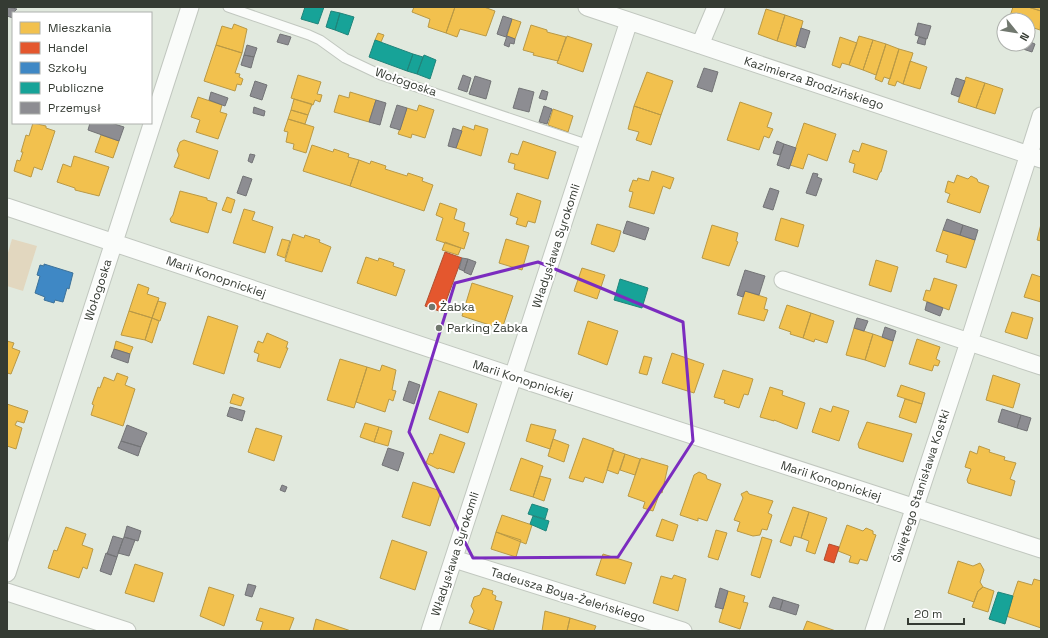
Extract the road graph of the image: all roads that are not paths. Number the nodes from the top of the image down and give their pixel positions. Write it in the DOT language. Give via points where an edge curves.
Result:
graph roads {
  1 [pos="190,7"];
  2 [pos="228,7"];
  3 [pos="587,7"];
  4 [pos="716,7"];
  5 [pos="629,21"];
  6 [pos="700,45"];
  7 [pos="1041,116"];
  8 [pos="152,123"];
  9 [pos="152,124"];
  10 [pos="589,145"];
  11 [pos="1034,157"];
  12 [pos="7,207"];
  13 [pos="113,242"];
  14 [pos="783,280"];
  15 [pos="969,342"];
  16 [pos="1041,366"];
  17 [pos="513,376"];
  18 [pos="913,508"];
  19 [pos="1041,549"];
  20 [pos="454,559"];
  21 [pos="7,573"];
  22 [pos="7,592"];
  23 [pos="128,631"];
  24 [pos="430,631"];
  25 [pos="683,631"];
  26 [pos="874,631"];
  1 -- 8 [label="street, Wołogoska"];
  2 -- 10 [label="lane, Wołogoska" via="309,35 345,58 381,75"];
  3 -- 5 [label="street, Kazimierza Brodzińskiego"];
  4 -- 6 [label="street"];
  5 -- 6 [label="street, Kazimierza Brodzińskiego"];
  5 -- 10 [label="street, Władysława Syrokomli"];
  6 -- 11 [label="street, Kazimierza Brodzińskiego"];
  7 -- 11 [label="street, Świętego Stanisława Kostki"];
  9 -- 13 [label="street, Wołogoska"];
  10 -- 17 [label="street, Władysława Syrokomli"];
  11 -- 15 [label="street, Świętego Stanisława Kostki"];
  12 -- 13 [label="street, Marii Konopnickiej"];
  13 -- 17 [label="street, Marii Konopnickiej"];
  13 -- 21 [label="street, Wołogoska"];
  14 -- 15 [label="street"];
  15 -- 16 [label="street"];
  15 -- 18 [label="street, Świętego Stanisława Kostki"];
  17 -- 18 [label="street, Marii Konopnickiej"];
  17 -- 20 [label="street, Władysława Syrokomli"];
  18 -- 19 [label="street, Marii Konopnickiej"];
  18 -- 26 [label="street, Świętego Stanisława Kostki"];
  20 -- 24 [label="street, Władysława Syrokomli"];
  20 -- 25 [label="street, Tadeusza Boya-Żeleńskiego"];
  22 -- 23 [label="street"];
}
